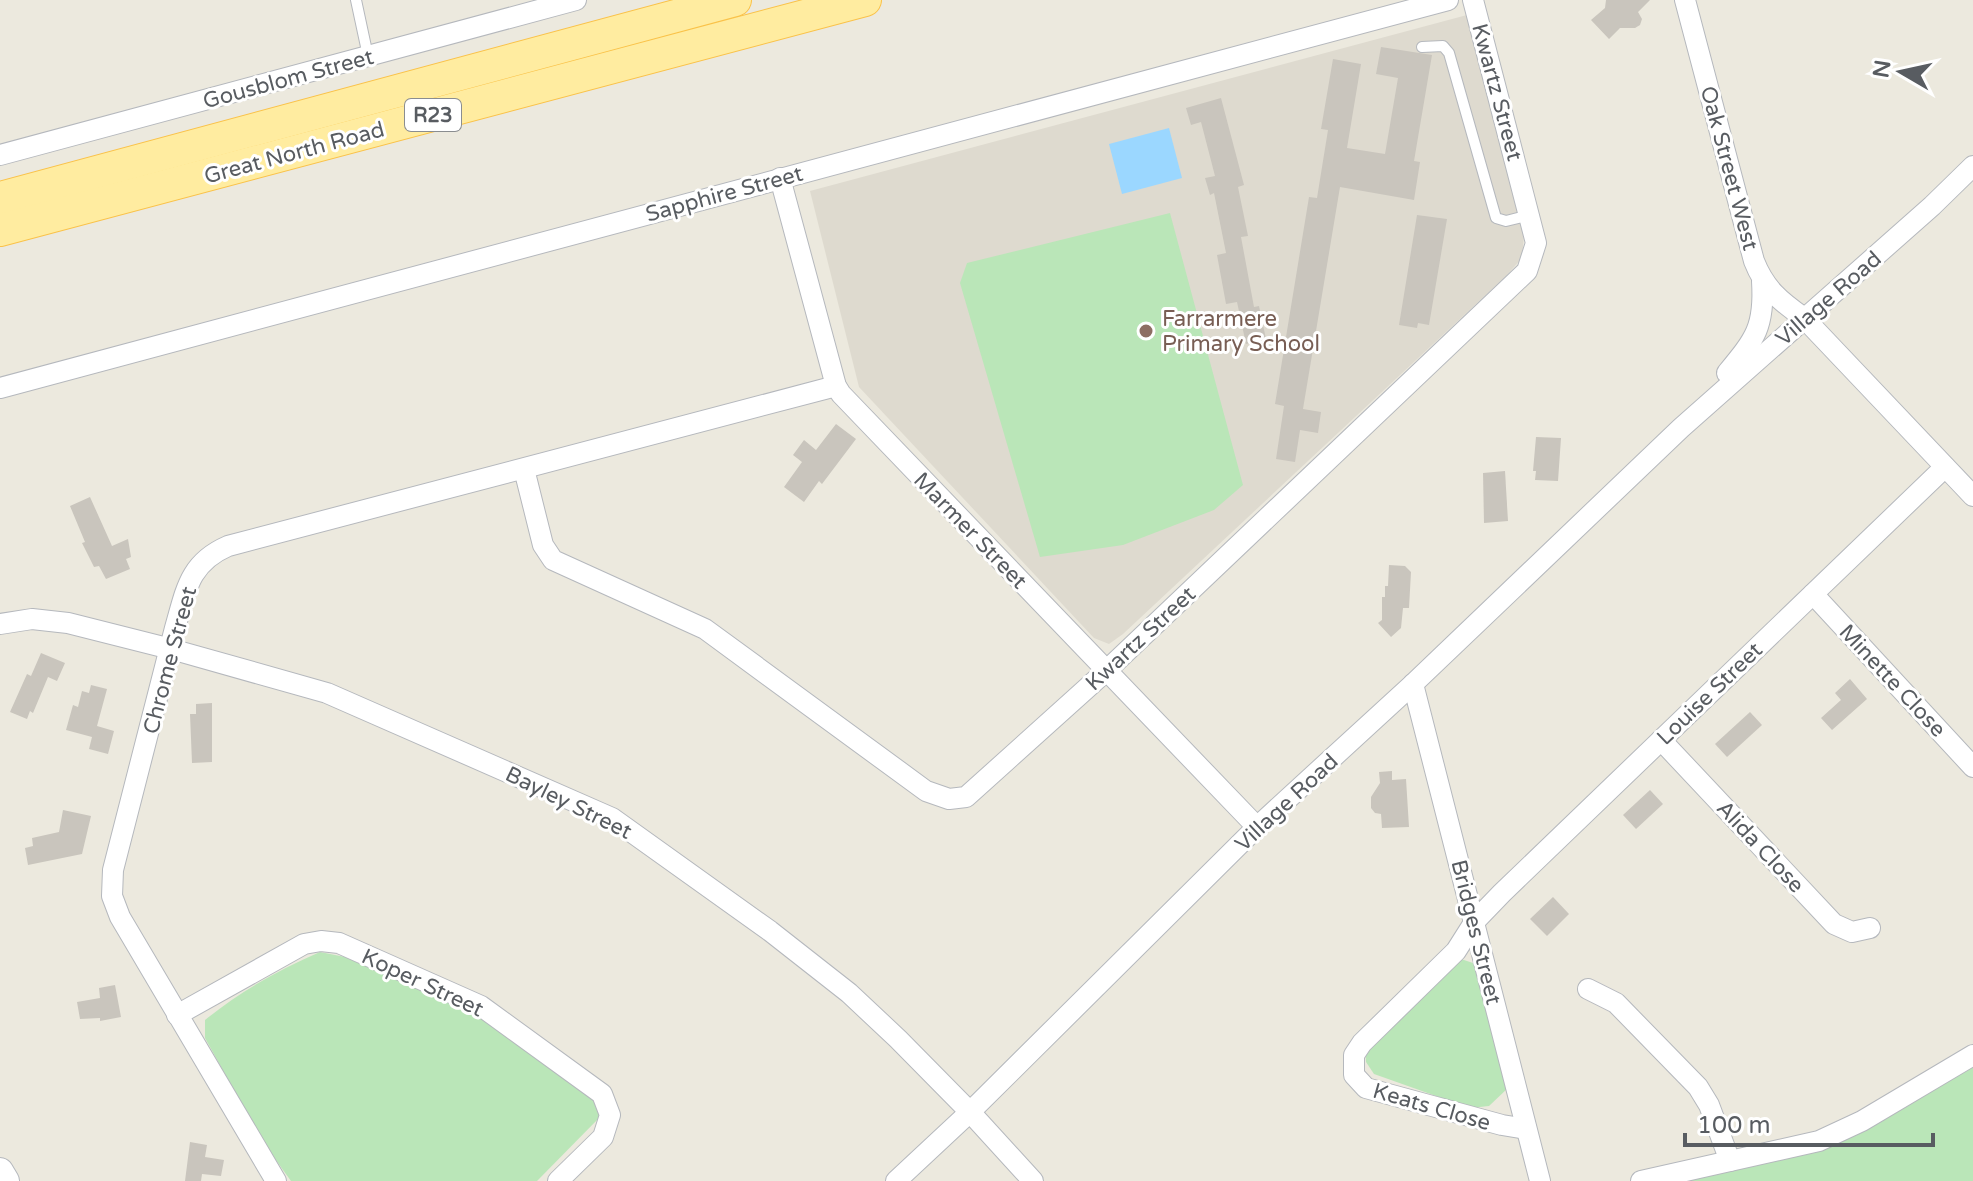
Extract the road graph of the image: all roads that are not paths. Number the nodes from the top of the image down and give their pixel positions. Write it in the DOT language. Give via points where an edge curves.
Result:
graph roads {
  1 [pos="356,0"];
  2 [pos="576,0"];
  3 [pos="735,0"];
  4 [pos="865,0"];
  5 [pos="1448,0"];
  6 [pos="1473,0"];
  7 [pos="1685,0"];
  8 [pos="1422,47"];
  9 [pos="368,56"];
  10 [pos="374,97"];
  11 [pos="383,128"];
  12 [pos="0,155"];
  13 [pos="1973,166"];
  14 [pos="780,178"];
  15 [pos="0,198"];
  16 [pos="1530,215"];
  17 [pos="0,230"];
  18 [pos="1762,281"];
  19 [pos="1804,318"];
  20 [pos="836,386"];
  21 [pos="0,388"];
  22 [pos="1681,428"];
  23 [pos="1945,467"];
  24 [pos="524,469"];
  25 [pos="1973,496"];
  26 [pos="1813,594"];
  27 [pos="0,624"];
  28 [pos="171,649"];
  29 [pos="1106,671"];
  30 [pos="1413,684"];
  31 [pos="1661,740"];
  32 [pos="1973,767"];
  33 [pos="1257,827"];
  34 [pos="1475,921"];
  35 [pos="1870,928"];
  36 [pos="1588,989"];
  37 [pos="177,1015"];
  38 [pos="1973,1055"];
  39 [pos="970,1112"];
  40 [pos="1526,1129"];
  41 [pos="1730,1161"];
  42 [pos="0,1171"];
  43 [pos="6,1181"];
  44 [pos="276,1181"];
  45 [pos="558,1181"];
  46 [pos="896,1181"];
  47 [pos="1033,1181"];
  48 [pos="1540,1181"];
  49 [pos="1641,1181"];
  1 -- 9 [label="lane"];
  2 -- 9 [label="street, Gousblom Street"];
  3 -- 10 [label="main road, Great North Road / R23"];
  4 -- 11 [label="main road, Great North Road / R23"];
  5 -- 14 [label="street, Sapphire Street"];
  6 -- 16 [label="street, Kwartz Street"];
  7 -- 18 [label="street, Oak Street West"];
  8 -- 16 [label="lane" via="1443,46 1449,53 1496,218"];
  9 -- 12 [label="street, Gousblom Street"];
  10 -- 11 [label="main road"];
  10 -- 15 [label="main road, Great North Road / R23"];
  11 -- 17 [label="main road, Great North Road / R23"];
  13 -- 19 [label="street, Village Road"];
  14 -- 20 [label="street, Marmer Street"];
  14 -- 21 [label="street, Sapphire Street"];
  16 -- 29 [label="street, Kwartz Street" via="1536,243 1518,282"];
  18 -- 19 [label="street, Oak Street West"];
  18 -- 22 [label="street, Village Road" via="1757,335"];
  19 -- 22 [label="street, Village Road"];
  19 -- 23 [label="street, Oak Street West"];
  20 -- 24 [label="street, Chrome Street"];
  20 -- 29 [label="street, Marmer Street"];
  22 -- 30 [label="street, Village Road"];
  23 -- 25 [label="street, Oak Street West"];
  23 -- 26 [label="street, Louise Street"];
  24 -- 28 [label="street, Chrome Street" via="214,552 191,577"];
  24 -- 29 [label="street, Kwartz Street" via="543,545 553,560 705,629 934,795 949,799 974,792"];
  26 -- 31 [label="street, Louise Street"];
  26 -- 32 [label="street, Minette Close"];
  27 -- 28 [label="street, Bayley Street" via="44,619"];
  28 -- 37 [label="street, Chrome Street" via="112,896"];
  28 -- 39 [label="street, Bayley Street" via="327,693 625,825 849,993"];
  29 -- 33 [label="street, Marmer Street"];
  30 -- 33 [label="street, Village Road"];
  30 -- 34 [label="street, Bridges Street"];
  31 -- 34 [label="street, Louise Street"];
  31 -- 35 [label="street, Alida Close" via="1834,924 1852,932"];
  33 -- 39 [label="street, Village Road"];
  34 -- 40 [label="street, Bridges Street"];
  34 -- 40 [label="street, Keats Close" via="1456,951 1362,1043 1353,1069 1366,1088"];
  36 -- 41 [label="street" via="1616,1003 1698,1087"];
  37 -- 44 [label="street, Chrome Street"];
  37 -- 45 [label="street, Koper Street" via="304,944 339,943 481,1006 602,1094 610,1115 603,1137"];
  38 -- 41 [label="street" via="1832,1136"];
  39 -- 46 [label="street, Village Road"];
  39 -- 47 [label="street, Bayley Street"];
  40 -- 48 [label="street, Bridges Street"];
  41 -- 49 [label="street"];
  42 -- 43 [label="street"];
}
